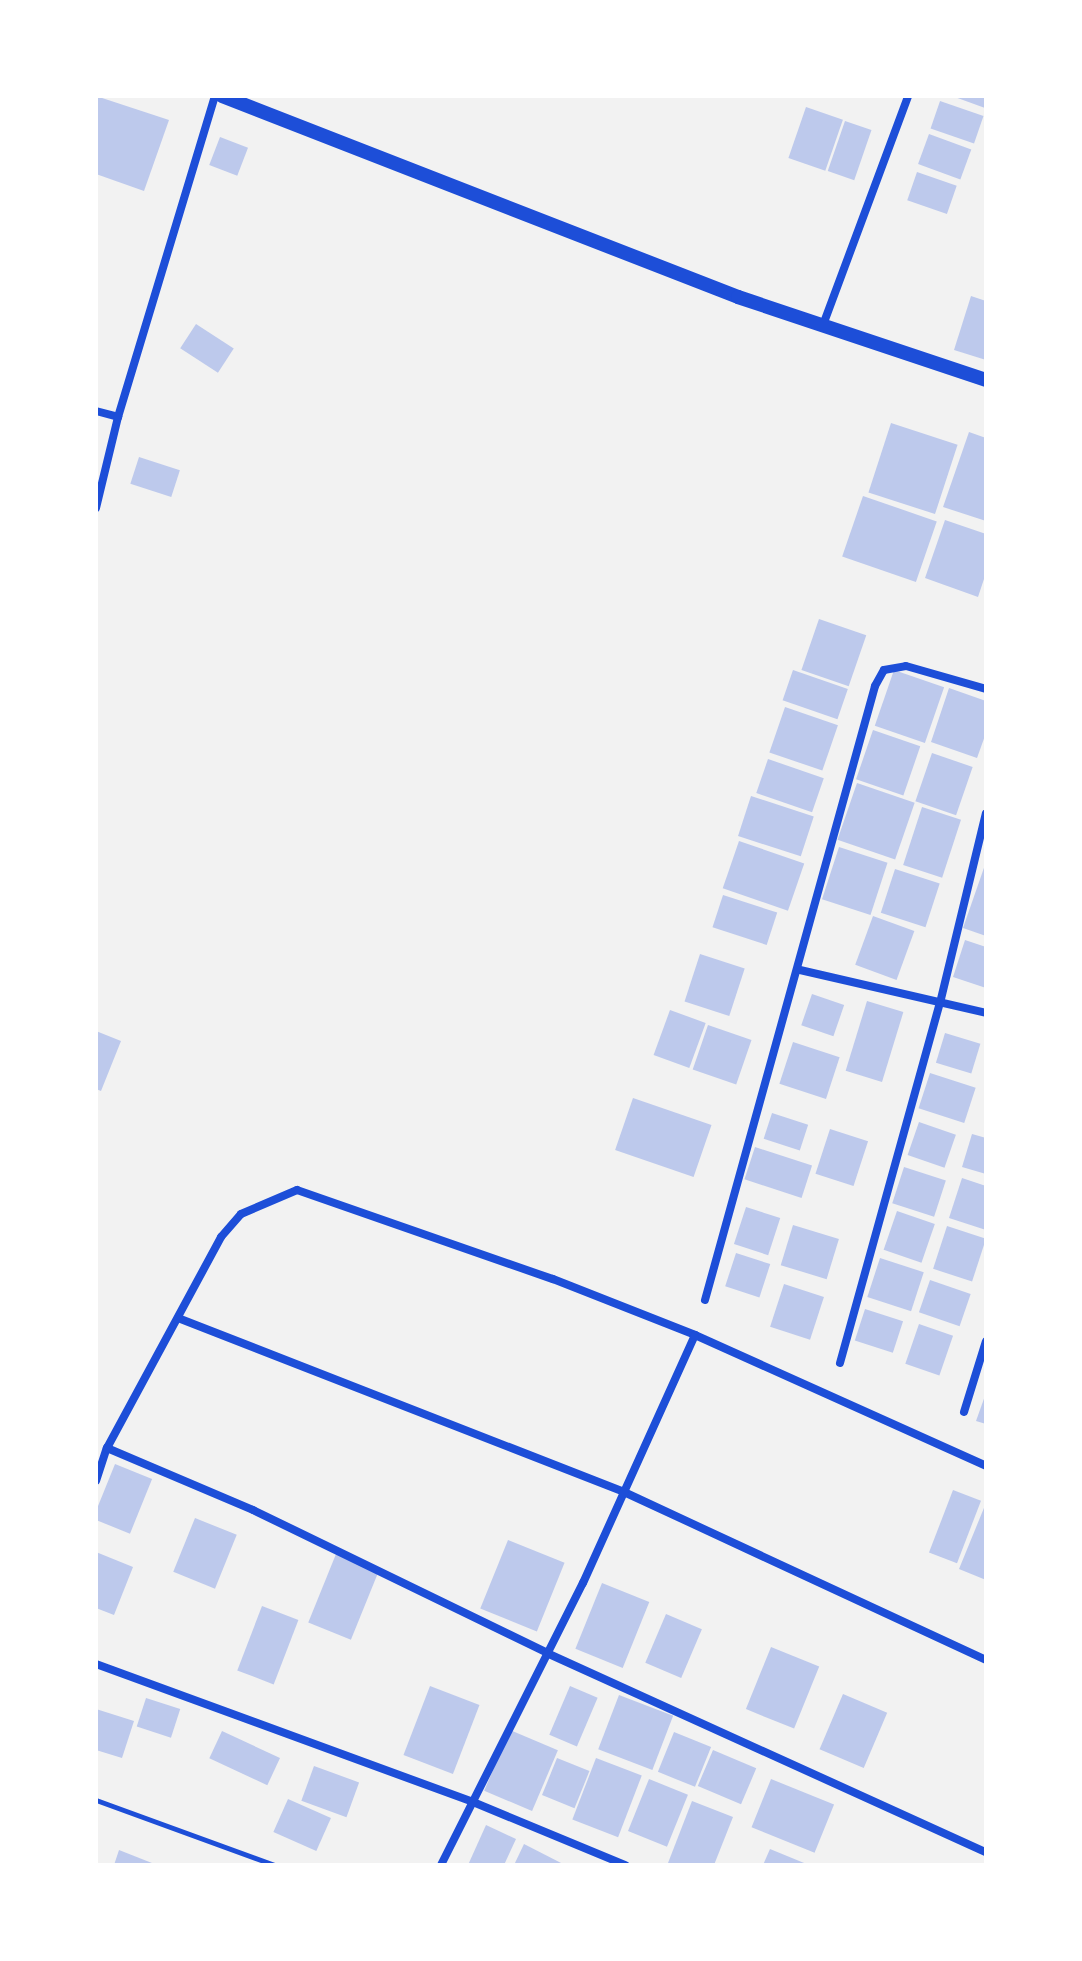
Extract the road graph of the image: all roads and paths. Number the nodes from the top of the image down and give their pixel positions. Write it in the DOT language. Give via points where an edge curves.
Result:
graph roads {
  1 [pos="215,96"];
  2 [pos="222,96"];
  3 [pos="908,96"];
  4 [pos="823,325"];
  5 [pos="986,380"];
  6 [pos="96,411"];
  7 [pos="118,417"];
  8 [pos="96,508"];
  9 [pos="986,689"];
  10 [pos="986,813"];
  11 [pos="800,970"];
  12 [pos="940,1003"];
  13 [pos="986,1013"];
  14 [pos="705,1300"];
  15 [pos="178,1318"];
  16 [pos="695,1335"];
  17 [pos="986,1341"];
  18 [pos="840,1363"];
  19 [pos="964,1412"];
  20 [pos="107,1448"];
  21 [pos="986,1466"];
  22 [pos="96,1481"];
  23 [pos="624,1492"];
  24 [pos="549,1654"];
  25 [pos="986,1660"];
  26 [pos="96,1664"];
  27 [pos="96,1800"];
  28 [pos="473,1802"];
  29 [pos="986,1852"];
  30 [pos="275,1865"];
  31 [pos="441,1865"];
  32 [pos="625,1865"];
  1 -- 7 [label="street"];
  2 -- 4 [label="street"];
  3 -- 4 [label="street"];
  4 -- 5 [label="street"];
  6 -- 7 [label="street"];
  7 -- 8 [label="street"];
  9 -- 11 [label="street" via="906,666 884,670"];
  10 -- 12 [label="street"];
  11 -- 12 [label="street"];
  11 -- 14 [label="street"];
  12 -- 13 [label="street"];
  12 -- 18 [label="street"];
  15 -- 16 [label="street" via="221,1237 241,1214 297,1190 553,1279"];
  15 -- 20 [label="street"];
  15 -- 23 [label="street"];
  16 -- 21 [label="street"];
  16 -- 23 [label="street"];
  17 -- 19 [label="street"];
  20 -- 22 [label="street"];
  20 -- 24 [label="street" via="388,1573"];
  23 -- 24 [label="street"];
  23 -- 25 [label="street"];
  24 -- 28 [label="street"];
  24 -- 29 [label="street"];
  26 -- 28 [label="street"];
  27 -- 30 [label="path"];
  28 -- 31 [label="street"];
  28 -- 32 [label="street"];
}
